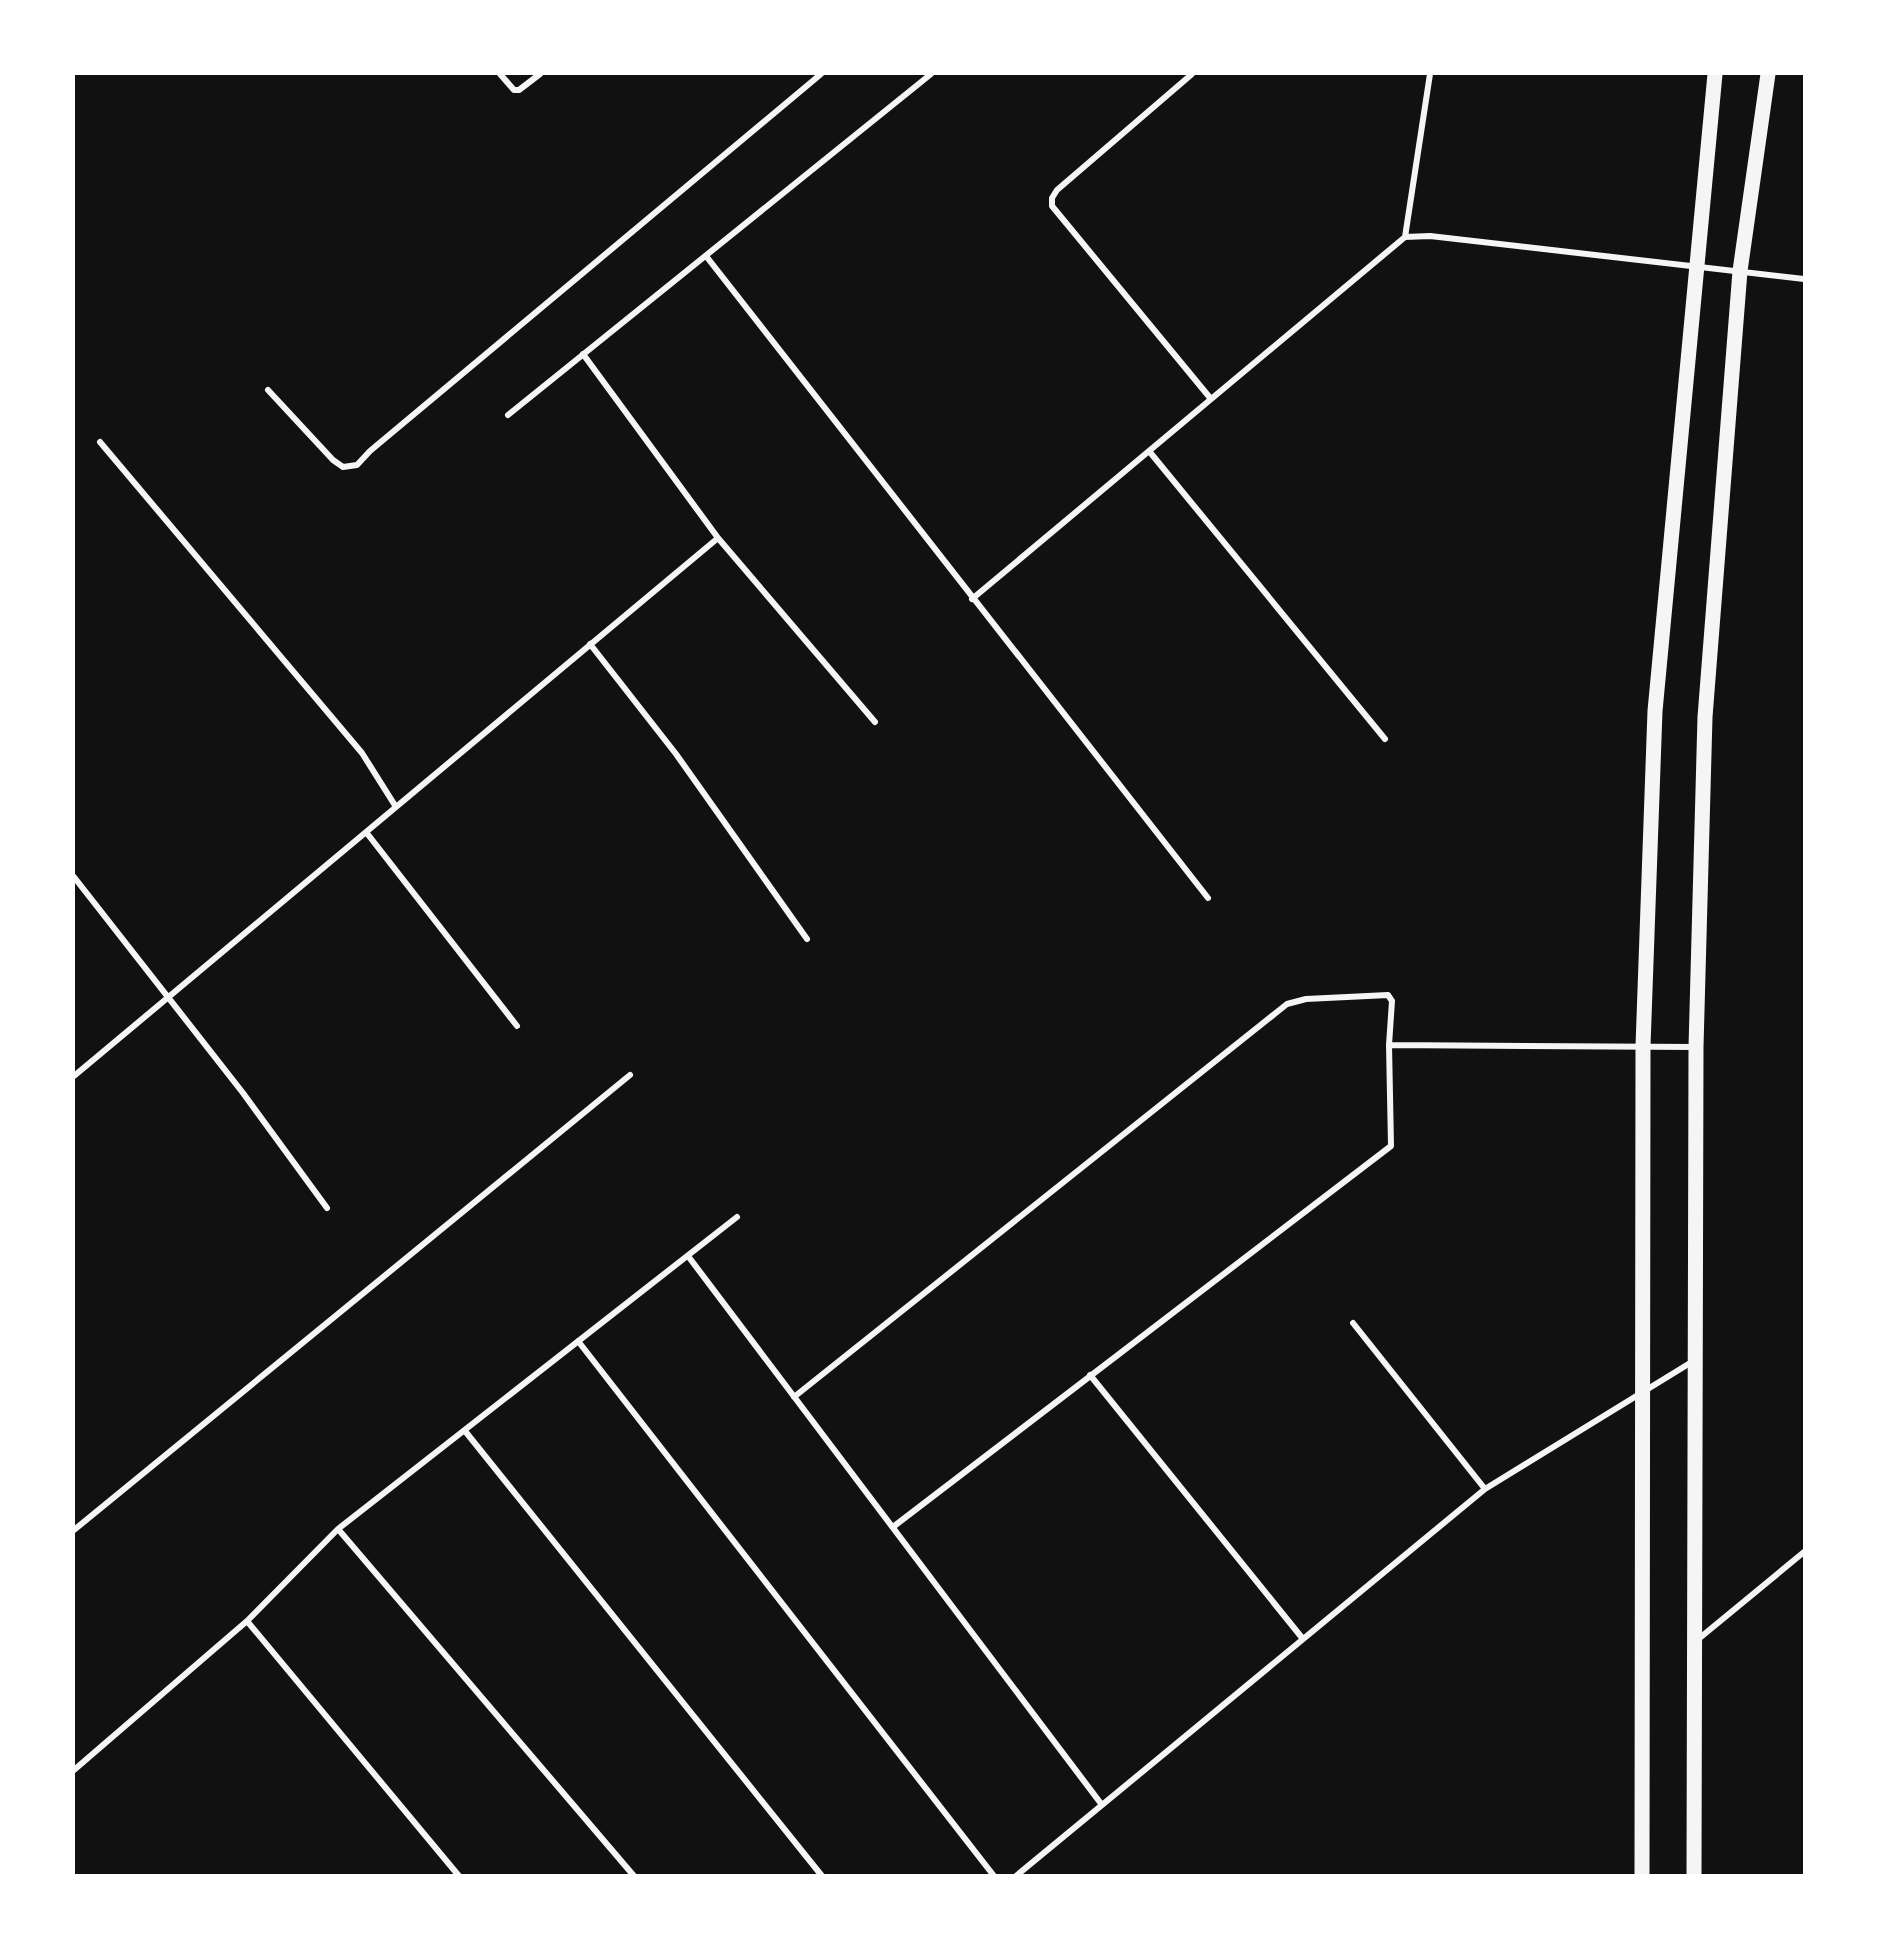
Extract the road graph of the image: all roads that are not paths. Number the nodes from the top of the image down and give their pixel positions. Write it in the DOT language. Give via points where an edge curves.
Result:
graph roads {
  1 [pos="500,74"];
  2 [pos="540,74"];
  3 [pos="821,74"];
  4 [pos="931,74"];
  5 [pos="1192,74"];
  6 [pos="1430,74"];
  7 [pos="1715,74"];
  8 [pos="1768,74"];
  9 [pos="1405,237"];
  10 [pos="706,256"];
  11 [pos="1696,267"];
  12 [pos="1740,271"];
  13 [pos="1804,279"];
  14 [pos="583,354"];
  15 [pos="268,390"];
  16 [pos="1211,399"];
  17 [pos="508,415"];
  18 [pos="100,442"];
  19 [pos="1149,451"];
  20 [pos="718,538"];
  21 [pos="972,599"];
  22 [pos="590,644"];
  23 [pos="874,722"];
  24 [pos="1385,739"];
  25 [pos="396,807"];
  26 [pos="366,832"];
  27 [pos="74,877"];
  28 [pos="1208,898"];
  29 [pos="807,939"];
  30 [pos="169,996"];
  31 [pos="516,1026"];
  32 [pos="1389,1046"];
  33 [pos="1643,1046"];
  34 [pos="1696,1047"];
  35 [pos="630,1075"];
  36 [pos="74,1076"];
  37 [pos="327,1208"];
  38 [pos="737,1217"];
  39 [pos="688,1256"];
  40 [pos="1353,1323"];
  41 [pos="578,1341"];
  42 [pos="1697,1359"];
  43 [pos="1090,1375"];
  44 [pos="1641,1392"];
  45 [pos="794,1396"];
  46 [pos="465,1431"];
  47 [pos="1485,1489"];
  48 [pos="893,1527"];
  49 [pos="338,1529"];
  50 [pos="74,1530"];
  51 [pos="1804,1552"];
  52 [pos="247,1621"];
  53 [pos="1303,1639"];
  54 [pos="1694,1642"];
  55 [pos="74,1770"];
  56 [pos="1102,1805"];
  57 [pos="459,1875"];
  58 [pos="634,1875"];
  59 [pos="822,1875"];
  60 [pos="994,1875"];
  61 [pos="1016,1875"];
  62 [pos="1642,1875"];
  63 [pos="1694,1875"];
  1 -- 2 [label="street" via="514,90"];
  3 -- 15 [label="street" via="357,465 343,467 333,460"];
  4 -- 10 [label="street"];
  5 -- 16 [label="street" via="1057,190 1052,206"];
  6 -- 9 [label="street"];
  7 -- 11 [label="main road"];
  8 -- 12 [label="main road"];
  9 -- 11 [label="street" via="1430,236"];
  9 -- 16 [label="street"];
  10 -- 14 [label="street"];
  10 -- 21 [label="street"];
  11 -- 12 [label="street"];
  11 -- 33 [label="main road" via="1655,711"];
  12 -- 13 [label="street"];
  12 -- 34 [label="main road" via="1705,717"];
  14 -- 17 [label="street"];
  14 -- 20 [label="street"];
  16 -- 19 [label="street"];
  18 -- 25 [label="street" via="348,735"];
  19 -- 21 [label="street"];
  19 -- 24 [label="street"];
  20 -- 22 [label="street"];
  20 -- 23 [label="street"];
  21 -- 28 [label="street"];
  22 -- 25 [label="street"];
  22 -- 29 [label="street" via="676,754"];
  25 -- 26 [label="street"];
  26 -- 30 [label="street"];
  26 -- 31 [label="street"];
  27 -- 30 [label="street"];
  30 -- 36 [label="street"];
  30 -- 37 [label="street"];
  32 -- 33 [label="street"];
  32 -- 43 [label="street" via="1391,1146"];
  32 -- 45 [label="street" via="1392,1001 1388,995 1306,999 1287,1004"];
  33 -- 34 [label="street"];
  33 -- 44 [label="main road"];
  34 -- 42 [label="main road"];
  35 -- 50 [label="street"];
  38 -- 39 [label="street"];
  39 -- 41 [label="street"];
  39 -- 45 [label="street"];
  40 -- 47 [label="street"];
  41 -- 46 [label="street"];
  41 -- 60 [label="street"];
  42 -- 44 [label="street"];
  42 -- 54 [label="main road"];
  43 -- 48 [label="street"];
  43 -- 53 [label="street"];
  44 -- 47 [label="street"];
  44 -- 62 [label="main road"];
  45 -- 48 [label="street"];
  46 -- 49 [label="street"];
  46 -- 59 [label="street"];
  47 -- 53 [label="street"];
  48 -- 56 [label="street"];
  49 -- 52 [label="street"];
  49 -- 58 [label="street"];
  51 -- 54 [label="street"];
  52 -- 55 [label="street"];
  52 -- 57 [label="street"];
  53 -- 56 [label="street"];
  54 -- 63 [label="main road"];
  56 -- 61 [label="street"];
}
